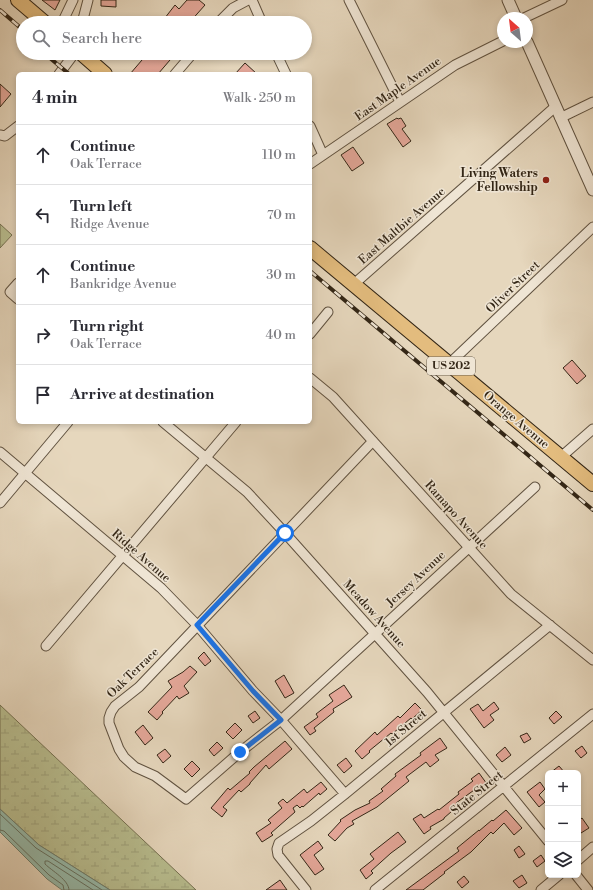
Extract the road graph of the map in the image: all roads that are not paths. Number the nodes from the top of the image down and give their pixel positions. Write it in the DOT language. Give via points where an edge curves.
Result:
graph roads {
  1 [pos="18,0"];
  2 [pos="73,0"];
  3 [pos="88,0"];
  4 [pos="248,0"];
  5 [pos="252,0"];
  6 [pos="349,0"];
  7 [pos="508,0"];
  8 [pos="562,0"];
  9 [pos="513,12"];
  10 [pos="533,14"];
  11 [pos="37,16"];
  12 [pos="65,16"];
  13 [pos="84,16"];
  14 [pos="225,16"];
  15 [pos="259,16"];
  16 [pos="497,44"];
  17 [pos="530,48"];
  18 [pos="70,60"];
  19 [pos="87,60"];
  20 [pos="187,60"];
  21 [pos="279,60"];
  22 [pos="60,72"];
  23 [pos="103,72"];
  24 [pos="177,72"];
  25 [pos="285,72"];
  26 [pos="400,102"];
  27 [pos="593,102"];
  28 [pos="555,107"];
  29 [pos="560,118"];
  30 [pos="16,129"];
  31 [pos="312,130"];
  32 [pos="0,135"];
  33 [pos="323,155"];
  34 [pos="312,163"];
  35 [pos="593,190"];
  36 [pos="593,227"];
  37 [pos="312,250"];
  38 [pos="354,284"];
  39 [pos="16,285"];
  40 [pos="16,297"];
  41 [pos="328,312"];
  42 [pos="312,332"];
  43 [pos="449,364"];
  44 [pos="312,380"];
  45 [pos="66,424"];
  46 [pos="165,424"];
  47 [pos="234,424"];
  48 [pos="593,429"];
  49 [pos="373,441"];
  50 [pos="0,452"];
  51 [pos="560,457"];
  52 [pos="205,458"];
  53 [pos="25,474"];
  54 [pos="593,484"];
  55 [pos="535,487"];
  56 [pos="0,503"];
  57 [pos="285,533"];
  58 [pos="469,546"];
  59 [pos="122,555"];
  60 [pos="197,625"];
  61 [pos="550,625"];
  62 [pos="375,634"];
  63 [pos="46,646"];
  64 [pos="593,660"];
  65 [pos="313,690"];
  66 [pos="444,712"];
  67 [pos="593,714"];
  68 [pos="281,720"];
  69 [pos="504,787"];
  70 [pos="345,794"];
  71 [pos="545,837"];
  72 [pos="593,847"];
  73 [pos="581,857"];
  74 [pos="555,878"];
  75 [pos="578,878"];
  76 [pos="306,890"];
  77 [pos="375,890"];
  78 [pos="541,890"];
  79 [pos="588,890"];
  1 -- 11 [label="main road"];
  2 -- 12 [label="street"];
  3 -- 13 [label="street"];
  4 -- 14 [label="street"];
  5 -- 15 [label="street"];
  6 -- 26 [label="street"];
  7 -- 9 [label="street"];
  8 -- 10 [label="street"];
  16 -- 26 [label="street, East Maple Avenue" via="455,65"];
  17 -- 28 [label="street"];
  18 -- 22 [label="street"];
  19 -- 23 [label="main road"];
  20 -- 24 [label="street"];
  21 -- 25 [label="street"];
  26 -- 33 [label="street, East Maple Avenue"];
  27 -- 29 [label="street"];
  28 -- 29 [label="street"];
  28 -- 38 [label="street, East Maltbie Avenue"];
  29 -- 35 [label="street"];
  30 -- 32 [label="street" via="5,136"];
  31 -- 33 [label="street"];
  33 -- 34 [label="street, East Maple Avenue"];
  36 -- 43 [label="street, Oliver Street"];
  37 -- 38 [label="main road, Orange Avenue / US 202"];
  38 -- 43 [label="main road, Orange Avenue / US 202"];
  39 -- 40 [label="street" via="10,292"];
  41 -- 42 [label="street"];
  43 -- 51 [label="main road, Orange Avenue / US 202"];
  44 -- 49 [label="street, Ramapo Avenue" via="333,397"];
  45 -- 53 [label="street"];
  46 -- 52 [label="street, Meadow Avenue"];
  47 -- 52 [label="street"];
  48 -- 51 [label="street"];
  49 -- 57 [label="street, Oak Terrace"];
  49 -- 58 [label="street, Ramapo Avenue"];
  50 -- 53 [label="street, Ridge Avenue"];
  51 -- 54 [label="main road, Orange Avenue / US 202"];
  52 -- 57 [label="street, Meadow Avenue" via="246,492"];
  52 -- 59 [label="street"];
  53 -- 56 [label="street"];
  53 -- 59 [label="street, Ridge Avenue"];
  55 -- 58 [label="street, Jersey Avenue"];
  57 -- 60 [label="street, Oak Terrace"];
  57 -- 62 [label="street, Meadow Avenue"];
  58 -- 61 [label="street, Ramapo Avenue" via="511,594"];
  58 -- 62 [label="street, Jersey Avenue"];
  59 -- 60 [label="street, Ridge Avenue" via="161,588"];
  59 -- 63 [label="street"];
  60 -- 68 [label="street, Ridge Avenue"];
  60 -- 68 [label="street, Oak Terrace" via="139,687 111,712 109,724 124,757 135,767 155,776 186,799"];
  61 -- 64 [label="street, Ramapo Avenue"];
  61 -- 66 [label="street, 1st Street"];
  62 -- 65 [label="street, Jersey Avenue"];
  62 -- 66 [label="street, Meadow Avenue"];
  65 -- 68 [label="street, Oak Terrace"];
  66 -- 69 [label="street, Meadow Avenue"];
  66 -- 70 [label="street, 1st Street"];
  67 -- 69 [label="street, State Street"];
  68 -- 70 [label="street, Ridge Avenue"];
  69 -- 71 [label="street, Meadow Avenue"];
  69 -- 77 [label="street, State Street"];
  70 -- 76 [label="street, 1st Street" via="279,843 278,856"];
  72 -- 73 [label="street"];
  74 -- 78 [label="street"];
  75 -- 79 [label="street"];
}
